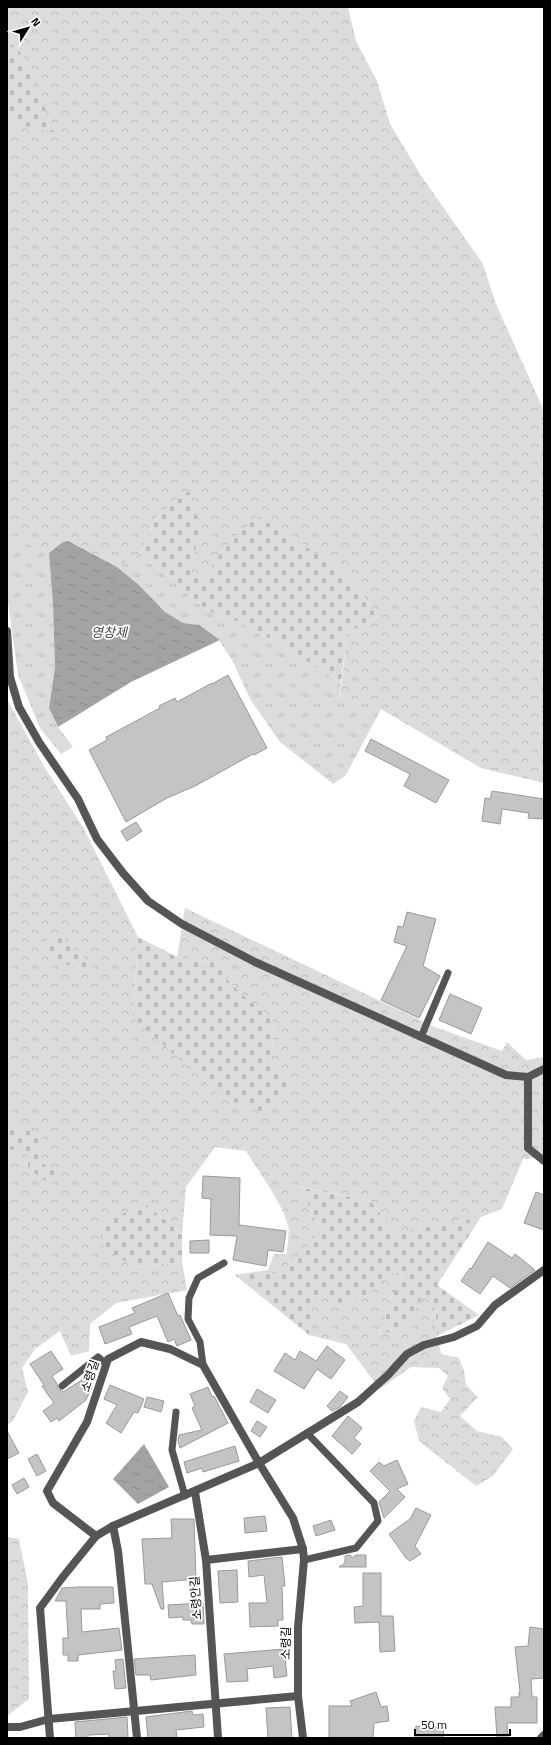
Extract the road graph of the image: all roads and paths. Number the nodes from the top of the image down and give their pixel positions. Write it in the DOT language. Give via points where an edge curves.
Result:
graph roads {
  1 [pos="7,631"];
  2 [pos="448,973"];
  3 [pos="421,1037"];
  4 [pos="544,1069"];
  5 [pos="528,1077"];
  6 [pos="544,1161"];
  7 [pos="224,1263"];
  8 [pos="544,1270"];
  9 [pos="106,1364"];
  10 [pos="203,1365"];
  11 [pos="62,1386"];
  12 [pos="176,1412"];
  13 [pos="307,1433"];
  14 [pos="259,1464"];
  15 [pos="195,1492"];
  16 [pos="186,1496"];
  17 [pos="113,1526"];
  18 [pos="96,1536"];
  19 [pos="303,1549"];
  20 [pos="206,1560"];
  21 [pos="304,1560"];
  22 [pos="298,1696"];
  23 [pos="215,1704"];
  24 [pos="135,1712"];
  25 [pos="49,1719"];
  26 [pos="7,1727"];
  27 [pos="544,1735"];
  28 [pos="50,1738"];
  29 [pos="137,1738"];
  30 [pos="218,1738"];
  31 [pos="303,1738"];
  32 [pos="541,1738"];
  1 -- 3 [label="street" via="10,677 20,707 78,799 97,839 123,874 148,901 182,924 255,962"];
  2 -- 3 [label="lane"];
  3 -- 5 [label="street" via="506,1075"];
  4 -- 5 [label="street"];
  5 -- 6 [label="street" via="528,1148"];
  7 -- 10 [label="lane" via="198,1278 189,1298 188,1319 200,1342"];
  8 -- 13 [label="street" via="495,1305 477,1326 454,1337 424,1345 407,1354 358,1402"];
  9 -- 10 [label="street, 소령길" via="108,1359 141,1342 170,1349"];
  9 -- 11 [label="lane" via="98,1358"];
  9 -- 18 [label="street, 소령길" via="87,1422 47,1491 53,1503"];
  10 -- 14 [label="street, 소령길"];
  12 -- 16 [label="lane" via="172,1450"];
  13 -- 14 [label="street"];
  13 -- 21 [label="lane" via="374,1503 378,1521 356,1548"];
  14 -- 15 [label="street"];
  14 -- 19 [label="street, 소령길" via="294,1518"];
  15 -- 16 [label="street"];
  15 -- 20 [label="street, 소령안길"];
  16 -- 17 [label="street"];
  17 -- 18 [label="street"];
  17 -- 24 [label="street" via="118,1551"];
  18 -- 25 [label="street" via="40,1608"];
  19 -- 20 [label="street"];
  19 -- 21 [label="street, 소령길"];
  20 -- 23 [label="street, 소령안길"];
  21 -- 22 [label="street, 소령길" via="298,1627"];
  22 -- 23 [label="street"];
  22 -- 31 [label="street, 소령길"];
  23 -- 24 [label="street"];
  23 -- 30 [label="street, 소령안길"];
  24 -- 25 [label="street"];
  24 -- 29 [label="street"];
  25 -- 26 [label="street" via="20,1727"];
  25 -- 28 [label="street"];
  27 -- 32 [label="street"];
}
